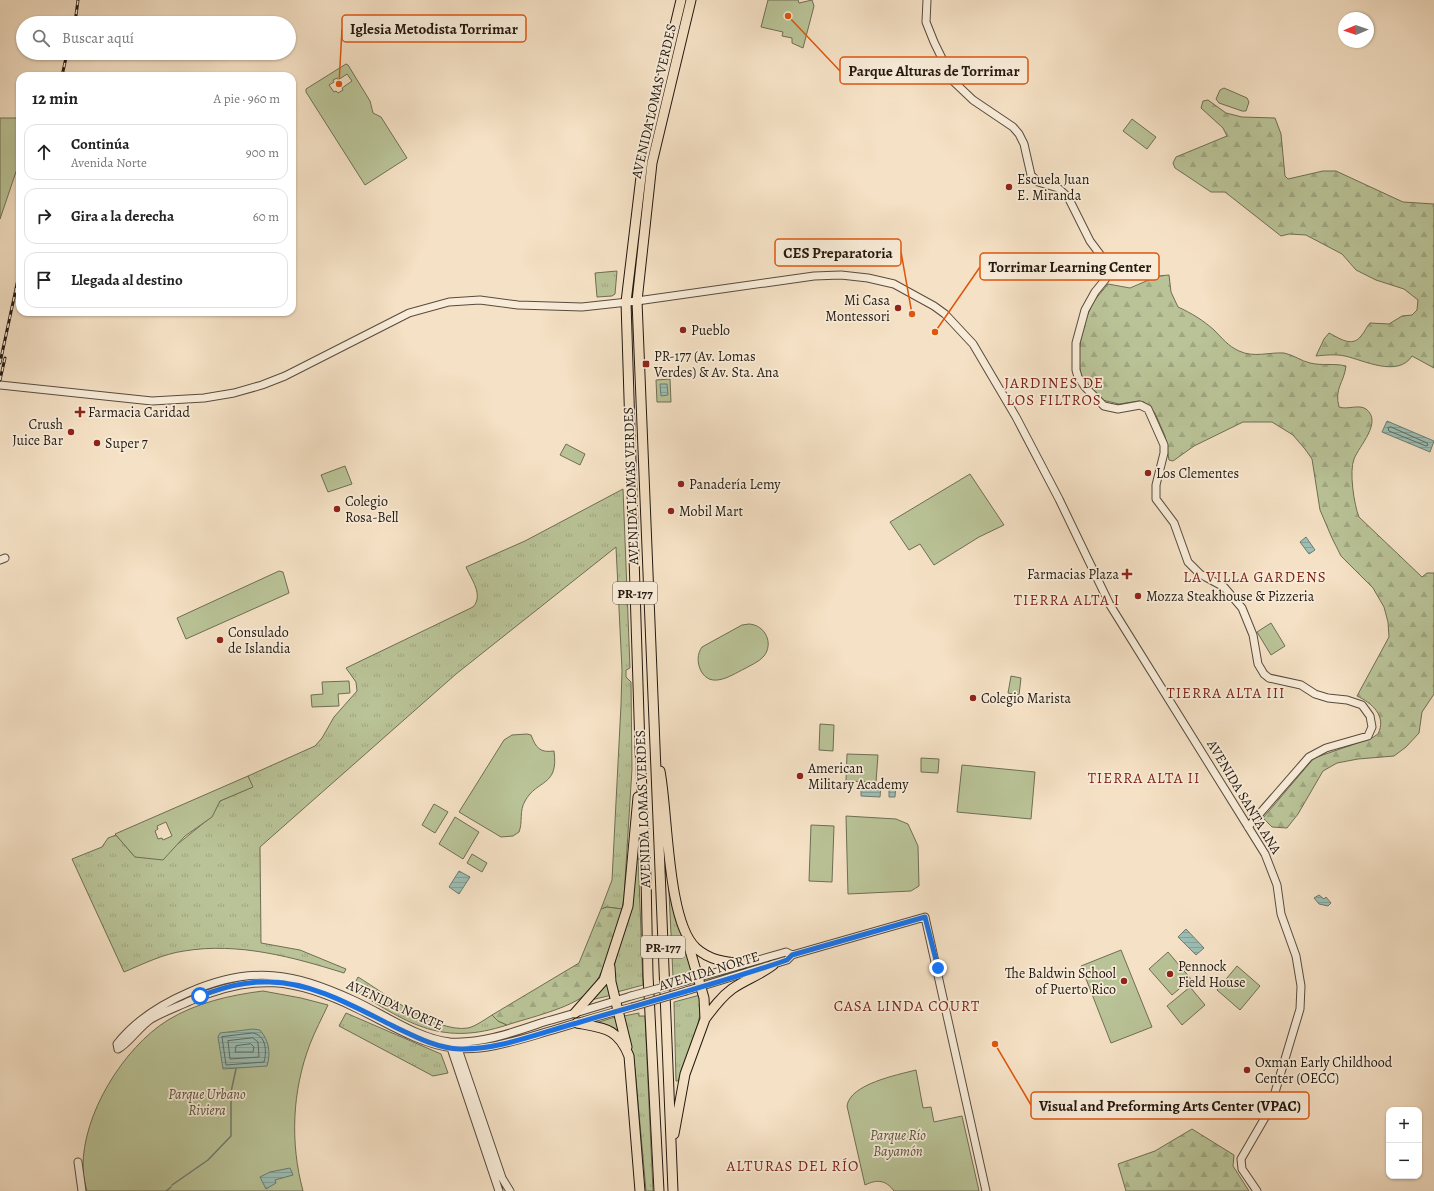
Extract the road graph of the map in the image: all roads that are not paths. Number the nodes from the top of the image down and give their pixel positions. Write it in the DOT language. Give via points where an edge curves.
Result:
graph roads {
  1 [pos="680,0"];
  2 [pos="691,0"];
  3 [pos="927,0"];
  4 [pos="637,301"];
  5 [pos="626,302"];
  6 [pos="0,385"];
  7 [pos="655,741"];
  8 [pos="640,748"];
  9 [pos="1248,827"];
  10 [pos="686,935"];
  11 [pos="792,955"];
  12 [pos="610,964"];
  13 [pos="742,964"];
  14 [pos="772,965"];
  15 [pos="698,977"];
  16 [pos="701,987"];
  17 [pos="616,1001"];
  18 [pos="619,1011"];
  19 [pos="576,1018"];
  20 [pos="704,1019"];
  21 [pos="455,1048"];
  22 [pos="629,1056"];
  23 [pos="671,1153"];
  24 [pos="78,1162"];
  25 [pos="82,1191"];
  26 [pos="498,1191"];
  27 [pos="510,1191"];
  28 [pos="640,1191"];
  29 [pos="660,1191"];
  30 [pos="673,1191"];
  31 [pos="986,1191"];
  32 [pos="1257,1191"];
  1 -- 5 [label="highway, AVENIDA LOMAS VERDES / PR-177" via="643,160"];
  2 -- 4 [label="highway, AVENIDA LOMAS VERDES / PR-177" via="652,163"];
  3 -- 9 [label="street" via="926,22 953,81 972,100 1020,134 1031,175 1038,182 1058,188 1068,197 1092,245 1108,265 1108,276 1084,310 1076,343 1076,370 1085,387 1104,406 1118,409 1140,405 1148,409 1164,445 1156,485 1156,499 1174,523 1188,562 1200,574 1224,587 1242,608 1253,635 1258,664 1264,674 1269,678 1301,686 1321,696 1362,705 1370,716 1372,727 1368,736 1326,748 1309,757"];
  4 -- 5 [label="street"];
  4 -- 7 [label="highway, AVENIDA LOMAS VERDES / PR-177"];
  4 -- 9 [label="street, AVENIDA SANTA ANA" via="814,276 841,275 894,284 945,314 973,344 1016,417 1110,604"];
  5 -- 6 [label="street" via="582,307 480,300 428,306 409,313 285,376 234,393 204,398 152,401"];
  5 -- 8 [label="highway, AVENIDA LOMAS VERDES / PR-177"];
  7 -- 10 [label="highway" via="663,784 675,893"];
  7 -- 23 [label="highway, AVENIDA LOMAS VERDES / PR-177"];
  8 -- 12 [label="highway" via="628,906"];
  8 -- 29 [label="highway, AVENIDA LOMAS VERDES / PR-177" via="648,975"];
  9 -- 32 [label="street, AVENIDA SANTA ANA" via="1265,854 1277,885 1281,914 1295,954 1301,986 1300,1009 1270,1109 1241,1159 1242,1169"];
  10 -- 13 [label="highway" via="695,947 710,957"];
  10 -- 15 [label="highway"];
  11 -- 13 [label="street, AVENIDA NORTE" via="786,952"];
  11 -- 14 [label="street, AVENIDA NORTE" via="787,960"];
  11 -- 31 [label="street, AVENIDA NORTE" via="925,917"];
  12 -- 17 [label="highway"];
  12 -- 19 [label="highway" via="600,986"];
  13 -- 15 [label="street, AVENIDA NORTE"];
  14 -- 16 [label="street, AVENIDA NORTE"];
  14 -- 20 [label="highway" via="758,976 728,992"];
  15 -- 16 [label="highway"];
  15 -- 17 [label="street, AVENIDA NORTE, bridge"];
  16 -- 18 [label="street, AVENIDA NORTE, bridge"];
  16 -- 20 [label="highway"];
  17 -- 18 [label="highway"];
  17 -- 19 [label="street, AVENIDA NORTE"];
  18 -- 19 [label="street, AVENIDA NORTE"];
  18 -- 22 [label="highway"];
  19 -- 21 [label="street, AVENIDA NORTE" via="497,1045 472,1049"];
  19 -- 21 [label="street, AVENIDA NORTE" via="479,1040 449,1042 414,1030 306,981 256,975 221,982 168,1003 141,1019 117,1046 143,1025 170,1009 223,988 268,982 295,985 323,994 413,1036"];
  19 -- 22 [label="highway" via="614,1033 624,1044"];
  20 -- 23 [label="highway" via="681,1088"];
  21 -- 26 [label="street"];
  21 -- 27 [label="street" via="502,1178"];
  22 -- 28 [label="highway"];
  23 -- 30 [label="highway, AVENIDA LOMAS VERDES / PR-177"];
  24 -- 25 [label="street"];
}
